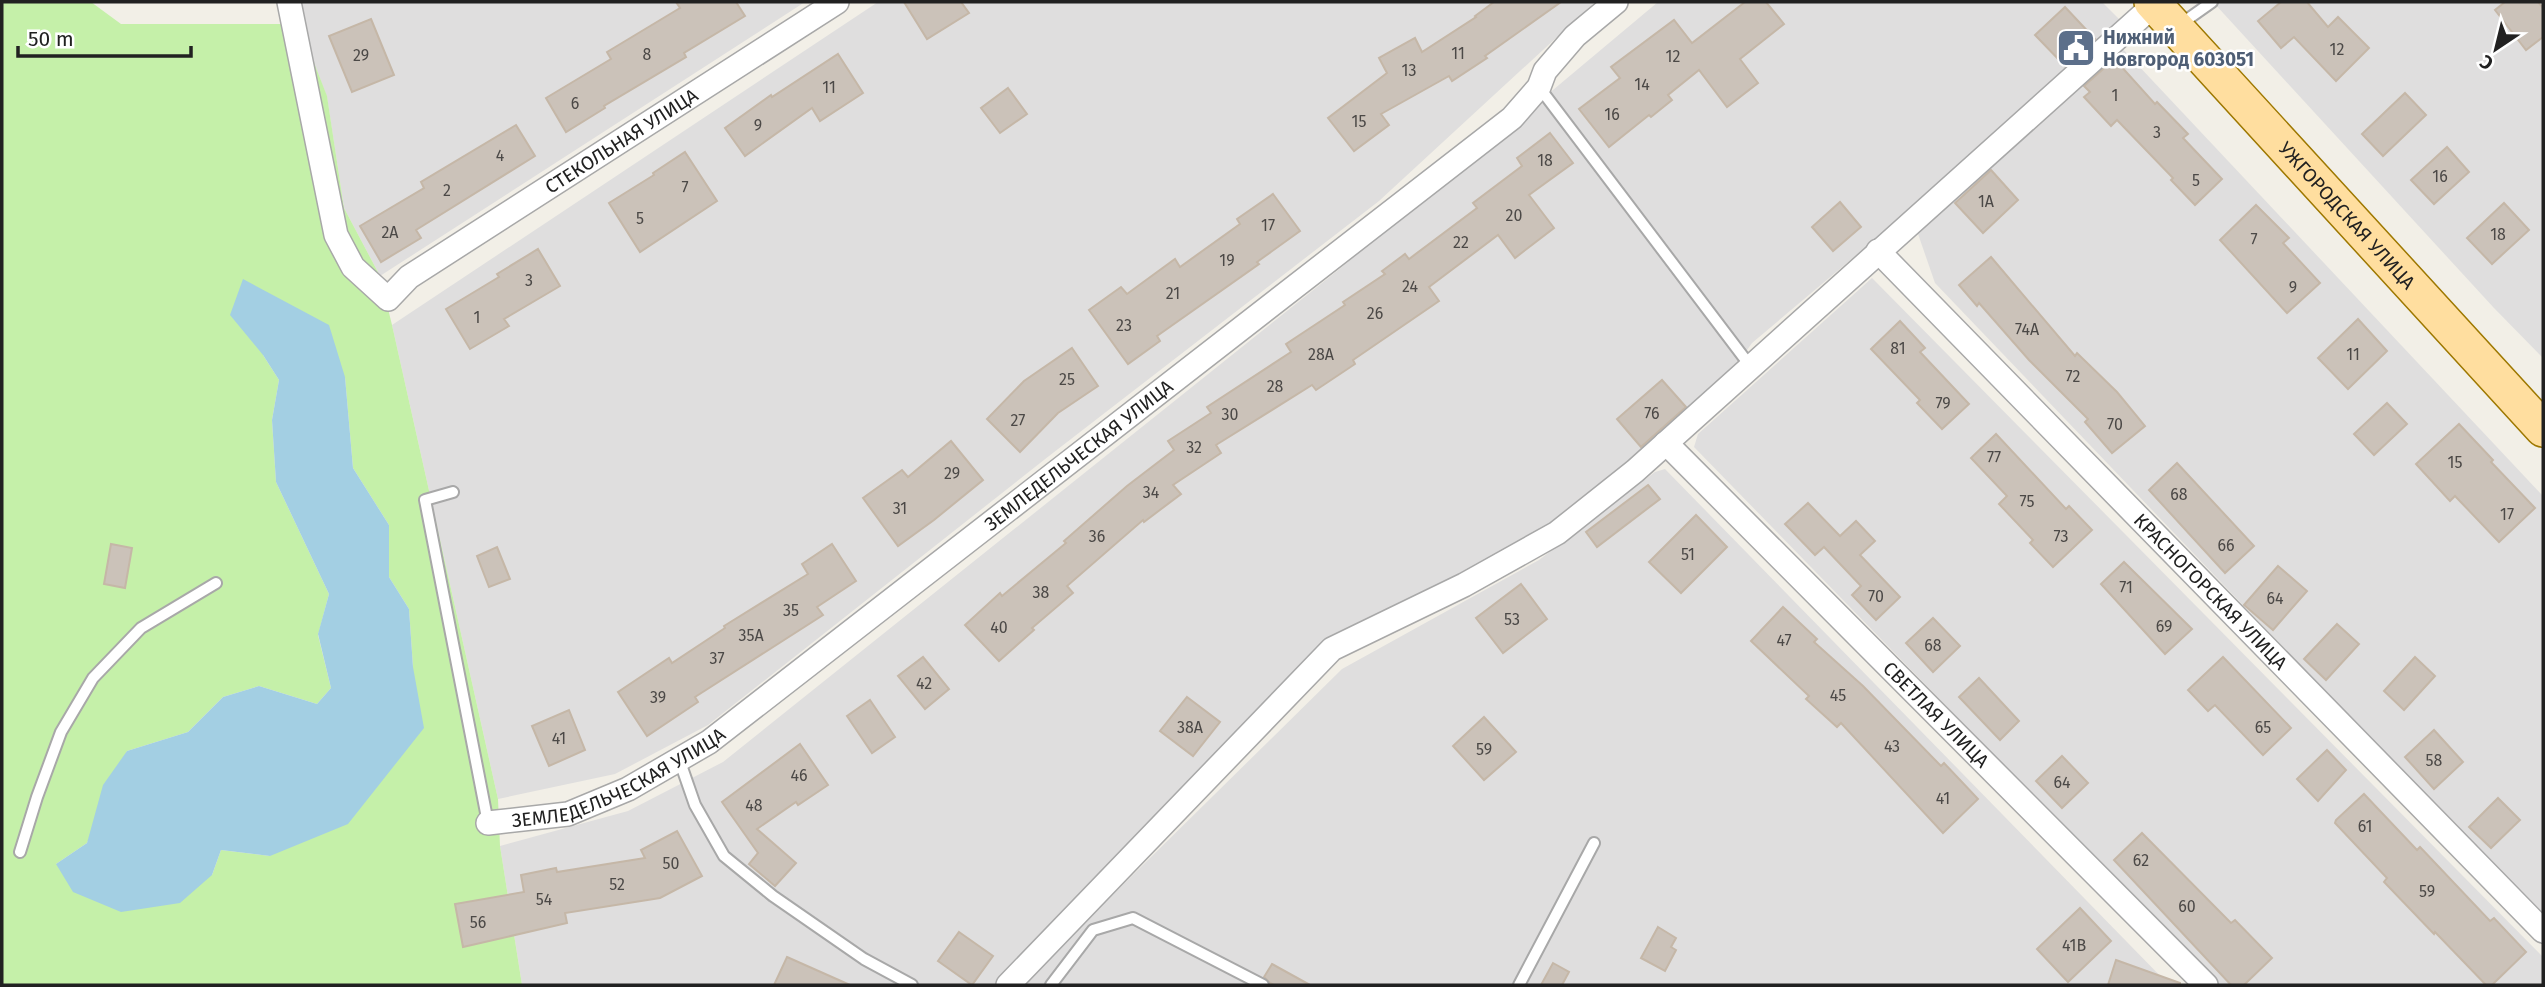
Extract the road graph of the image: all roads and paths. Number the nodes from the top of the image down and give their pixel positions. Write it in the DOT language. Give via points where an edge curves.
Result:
graph roads {
  1 [pos="289,2"];
  2 [pos="2212,2"];
  3 [pos="833,3"];
  4 [pos="1609,4"];
  5 [pos="2161,11"];
  6 [pos="1539,87"];
  7 [pos="1878,251"];
  8 [pos="1751,367"];
  9 [pos="2543,429"];
  10 [pos="1666,443"];
  11 [pos="453,492"];
  12 [pos="216,583"];
  13 [pos="679,759"];
  14 [pos="488,823"];
  15 [pos="1594,843"];
  16 [pos="20,852"];
  17 [pos="2543,931"];
  18 [pos="912,985"];
  19 [pos="1007,985"];
  20 [pos="1051,985"];
  21 [pos="1263,985"];
  22 [pos="1519,985"];
  23 [pos="2206,985"];
  1 -- 3 [label="street, СТЕКОЛЬНАЯ УЛИЦА" via="336,235 353,267 388,299 409,277"];
  2 -- 5 [label="lane"];
  4 -- 6 [label="street, ЗЕМЛЕДЕЛЬЧЕСКАЯ УЛИЦА" via="1545,71"];
  5 -- 7 [label="street"];
  5 -- 9 [label="main road, УЖГОРОДСКАЯ УЛИЦА"];
  6 -- 8 [label="lane"];
  6 -- 13 [label="street, ЗЕМЛЕДЕЛЬЧЕСКАЯ УЛИЦА" via="1501,127 709,742"];
  7 -- 8 [label="street"];
  7 -- 17 [label="street, КРАСНОГОРСКАЯ УЛИЦА"];
  8 -- 10 [label="street"];
  10 -- 19 [label="street" via="1557,533 1464,585 1332,649"];
  10 -- 23 [label="street, СВЕТЛАЯ УЛИЦА"];
  11 -- 14 [label="lane" via="425,500"];
  12 -- 16 [label="lane" via="141,628 93,678 61,732"];
  13 -- 14 [label="street, ЗЕМЛЕДЕЛЬЧЕСКАЯ УЛИЦА" via="628,789 568,814"];
  13 -- 18 [label="lane" via="695,805 724,856 864,959"];
  15 -- 22 [label="lane"];
  20 -- 21 [label="lane" via="1093,930 1133,918"];
}
